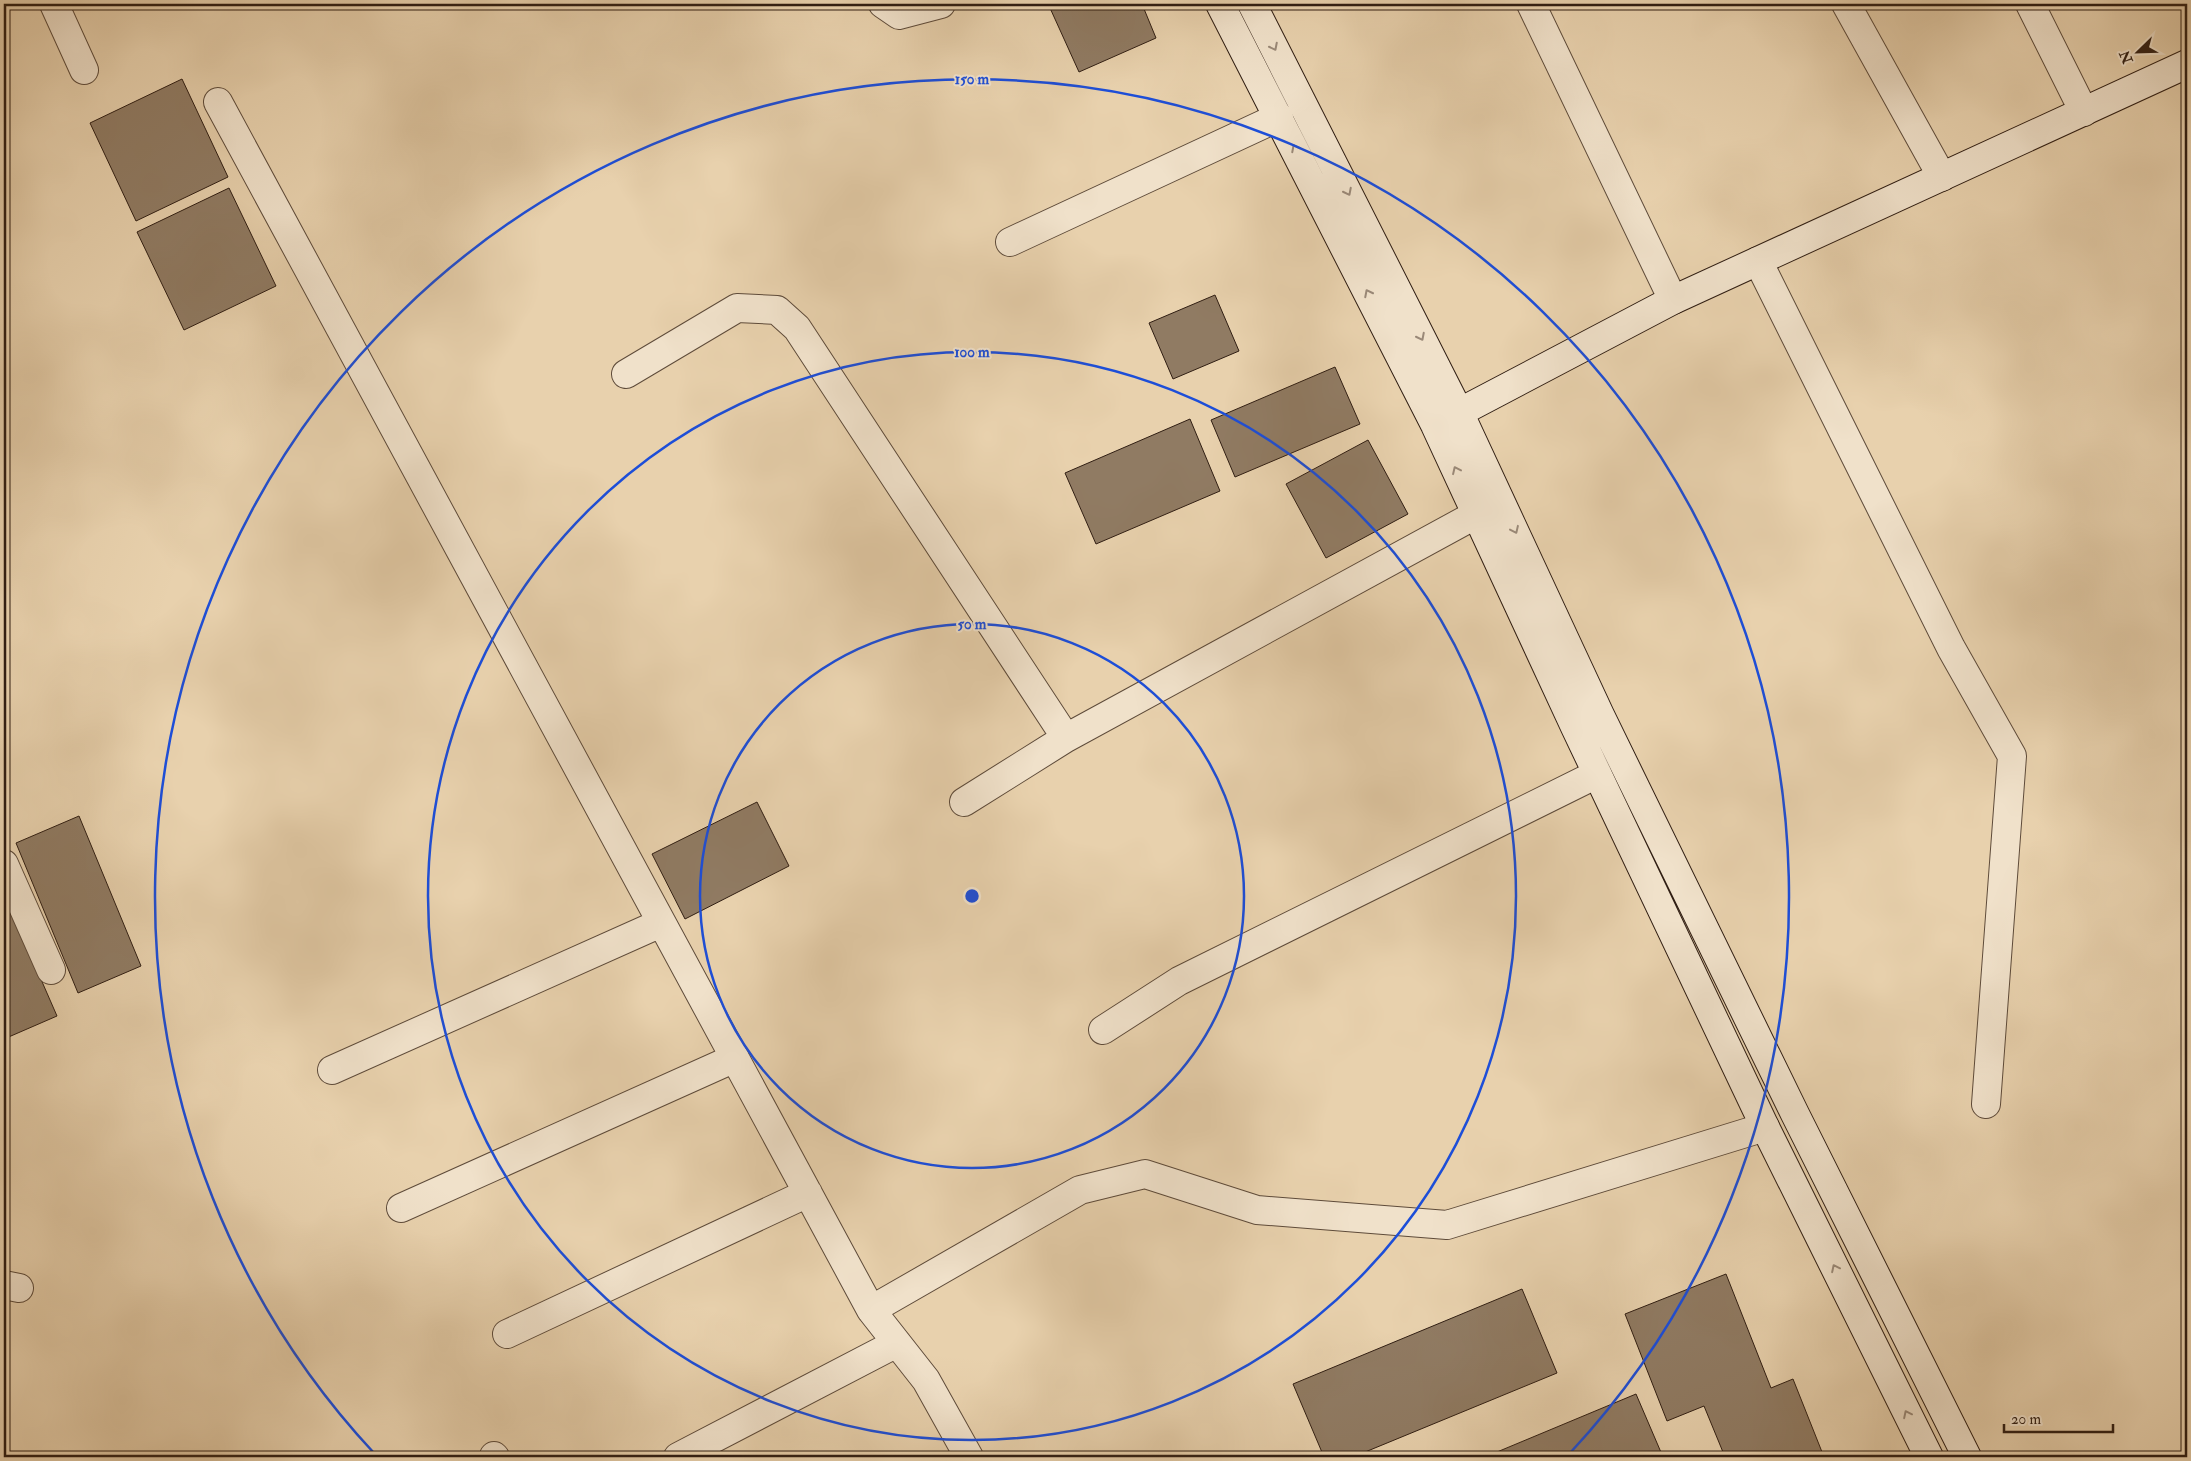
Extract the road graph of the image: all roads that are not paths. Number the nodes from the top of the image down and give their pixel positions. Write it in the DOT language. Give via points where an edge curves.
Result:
graph roads {
  1 [pos="54,4"];
  2 [pos="883,4"];
  3 [pos="940,4"];
  4 [pos="1220,4"];
  5 [pos="1252,4"];
  6 [pos="1531,4"];
  7 [pos="1846,4"];
  8 [pos="2030,4"];
  9 [pos="2187,64"];
  10 [pos="84,70"];
  11 [pos="218,102"];
  12 [pos="2084,112"];
  13 [pos="1279,117"];
  14 [pos="1942,177"];
  15 [pos="1010,242"];
  16 [pos="1758,261"];
  17 [pos="1672,300"];
  18 [pos="626,374"];
  19 [pos="1460,412"];
  20 [pos="1435,425"];
  21 [pos="1501,501"];
  22 [pos="1476,514"];
  23 [pos="1066,738"];
  24 [pos="1598,774"];
  25 [pos="964,802"];
  26 [pos="4,864"];
  27 [pos="661,923"];
  28 [pos="51,970"];
  29 [pos="1103,1030"];
  30 [pos="735,1058"];
  31 [pos="332,1070"];
  32 [pos="1986,1104"];
  33 [pos="1795,1114"];
  34 [pos="1765,1127"];
  35 [pos="808,1193"];
  36 [pos="401,1208"];
  37 [pos="871,1310"];
  38 [pos="507,1334"];
  39 [pos="897,1343"];
  40 [pos="678,1457"];
  41 [pos="969,1457"];
  42 [pos="1929,1457"];
  43 [pos="1967,1457"];
  1 -- 10 [label="street"];
  2 -- 3 [label="street" via="899,16"];
  4 -- 13 [label="street"];
  5 -- 19 [label="street, one-way"];
  6 -- 17 [label="street"];
  7 -- 14 [label="street"];
  8 -- 12 [label="street"];
  9 -- 12 [label="street"];
  11 -- 27 [label="street"];
  12 -- 14 [label="street"];
  13 -- 15 [label="street"];
  20 -- 13 [label="street, one-way"];
  14 -- 16 [label="street"];
  16 -- 17 [label="street"];
  16 -- 32 [label="street" via="1951,648 2012,756"];
  17 -- 19 [label="street"];
  18 -- 23 [label="street" via="737,308 777,310 797,328"];
  19 -- 20 [label="street"];
  19 -- 21 [label="street"];
  22 -- 20 [label="street, one-way"];
  21 -- 22 [label="street"];
  21 -- 33 [label="street, one-way" via="1600,715"];
  22 -- 23 [label="street"];
  22 -- 24 [label="street"];
  22 -- 34 [label="street"];
  23 -- 25 [label="street"];
  24 -- 29 [label="street" via="1179,981"];
  24 -- 34 [label="street"];
  26 -- 28 [label="street"];
  27 -- 30 [label="street"];
  27 -- 31 [label="street"];
  30 -- 35 [label="street"];
  30 -- 36 [label="street"];
  33 -- 34 [label="street"];
  33 -- 43 [label="street"];
  34 -- 37 [label="street" via="1447,1225 1257,1210 1145,1174 1080,1190"];
  42 -- 34 [label="street, one-way"];
  35 -- 37 [label="street"];
  35 -- 38 [label="street"];
  37 -- 39 [label="street"];
  39 -- 40 [label="street"];
  39 -- 41 [label="street" via="926,1380"];
}
